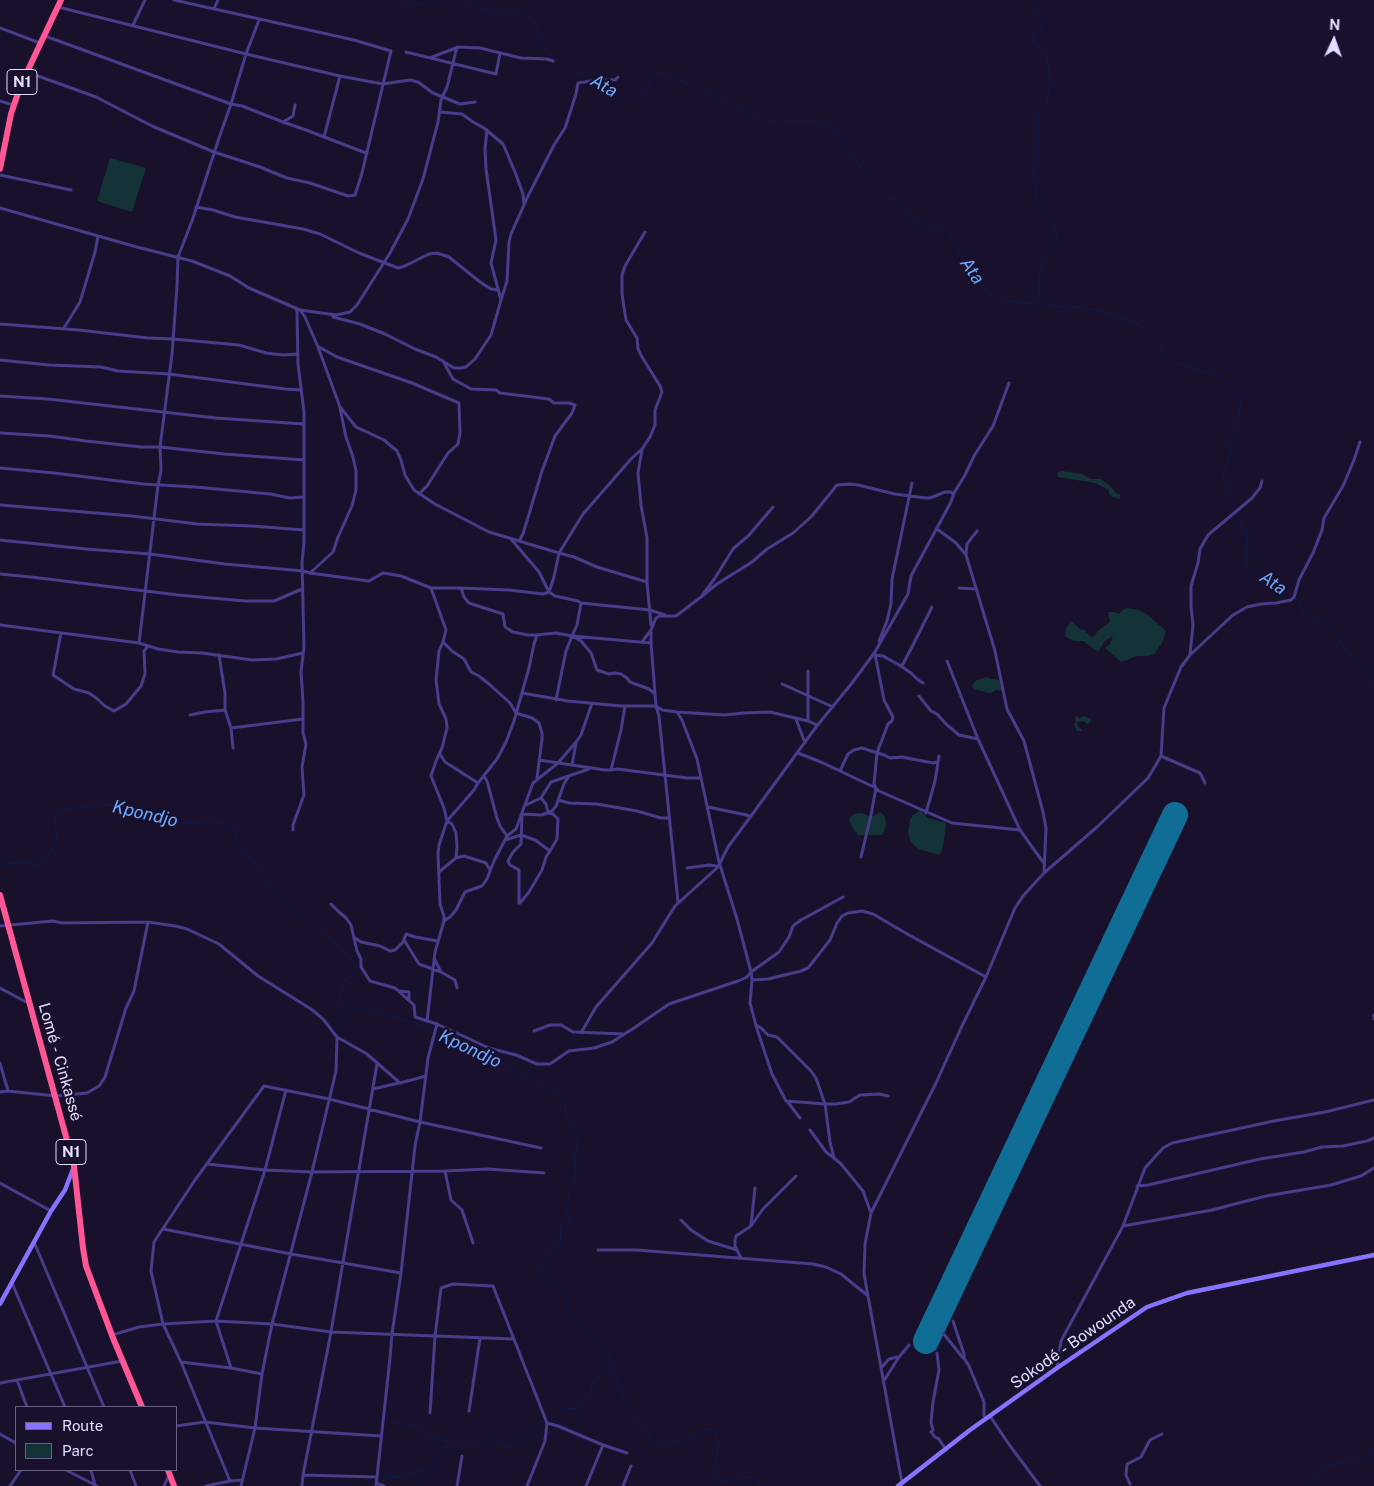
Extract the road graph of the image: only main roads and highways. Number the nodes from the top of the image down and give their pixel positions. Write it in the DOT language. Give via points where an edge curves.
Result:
graph roads {
  1 [pos="59,3"];
  2 [pos="0,170"];
  3 [pos="0,895"];
  4 [pos="74,1166"];
  5 [pos="1374,1254"];
  6 [pos="0,1304"];
  7 [pos="142,1406"];
  8 [pos="169,1472"];
  9 [pos="900,1484"];
  10 [pos="174,1486"];
  1 -- 2 [label="highway, N1" via="14,105"];
  3 -- 4 [label="highway, Lomé - Cinkassé / N1"];
  4 -- 6 [label="main road" via="65,1190"];
  4 -- 7 [label="highway, Lomé - Cinkassé / N1" via="84,1258"];
  5 -- 9 [label="main road, Sokodé - Bowounda" via="1187,1293 1147,1307 1057,1368"];
  8 -- 10 [label="highway"];
}
